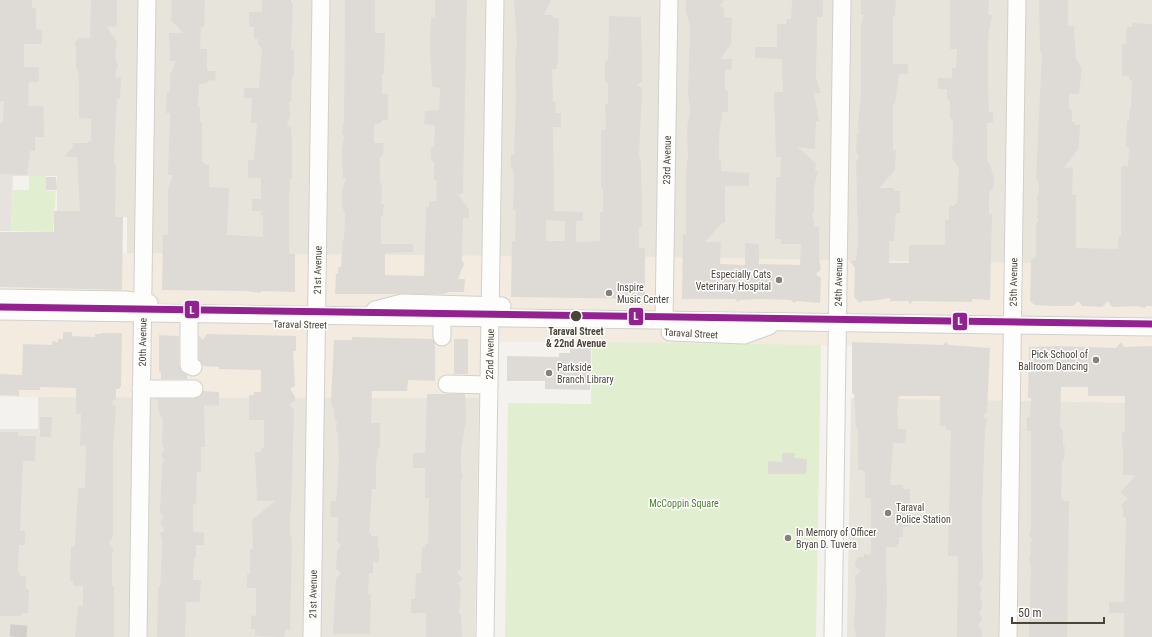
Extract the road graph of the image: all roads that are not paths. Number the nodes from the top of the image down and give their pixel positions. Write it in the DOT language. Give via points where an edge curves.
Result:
graph roads {
  1 [pos="147,0"];
  2 [pos="321,0"];
  3 [pos="495,0"];
  4 [pos="669,0"];
  5 [pos="842,0"];
  6 [pos="1016,0"];
  7 [pos="0,298"];
  8 [pos="385,308"];
  9 [pos="0,311"];
  10 [pos="142,312"];
  11 [pos="316,315"];
  12 [pos="351,316"];
  13 [pos="490,317"];
  14 [pos="189,318"];
  15 [pos="0,320"];
  16 [pos="664,320"];
  17 [pos="780,322"];
  18 [pos="837,323"];
  19 [pos="596,324"];
  20 [pos="1012,325"];
  21 [pos="442,327"];
  22 [pos="1152,327"];
  23 [pos="193,367"];
  24 [pos="447,384"];
  25 [pos="489,386"];
  26 [pos="141,389"];
  27 [pos="194,389"];
  28 [pos="138,637"];
  29 [pos="312,637"];
  30 [pos="485,637"];
  31 [pos="833,637"];
  32 [pos="1008,637"];
  1 -- 10 [label="street, 20th Avenue"];
  2 -- 11 [label="street, 21st Avenue"];
  3 -- 13 [label="street, 22nd Avenue"];
  4 -- 16 [label="street, 23rd Avenue"];
  5 -- 18 [label="street, 24th Avenue"];
  6 -- 20 [label="street, 25th Avenue"];
  7 -- 10 [label="street, Taraval Street"];
  8 -- 11 [label="street, Taraval Street"];
  8 -- 12 [label="street, Taraval Street"];
  8 -- 13 [label="street, Taraval Street" via="402,303"];
  9 -- 10 [label="street, Taraval Street"];
  10 -- 11 [label="street, Taraval Street"];
  10 -- 14 [label="street, Taraval Street"];
  10 -- 15 [label="street, Taraval Street"];
  10 -- 26 [label="street, 20th Avenue"];
  11 -- 12 [label="street, Taraval Street"];
  11 -- 14 [label="street, Taraval Street"];
  11 -- 21 [label="street, Taraval Street"];
  11 -- 29 [label="street, 21st Avenue"];
  12 -- 21 [label="street, Taraval Street"];
  13 -- 19 [label="street, Taraval Street"];
  13 -- 19 [label="street, Taraval Street" via="561,319"];
  13 -- 21 [label="street, Taraval Street"];
  13 -- 25 [label="street, 22nd Avenue"];
  14 -- 23 [label="street" via="189,365"];
  16 -- 17 [label="street, Taraval Street"];
  16 -- 19 [label="street, Taraval Street"];
  17 -- 18 [label="street, Taraval Street"];
  17 -- 19 [label="street, Taraval Street" via="744,335"];
  18 -- 20 [label="street, Taraval Street"];
  18 -- 31 [label="street, 24th Avenue"];
  20 -- 22 [label="street, Taraval Street"];
  20 -- 32 [label="street, 25th Avenue"];
  24 -- 25 [label="street"];
  25 -- 30 [label="street, 22nd Avenue"];
  26 -- 27 [label="street"];
  26 -- 28 [label="street, 20th Avenue"];
}
